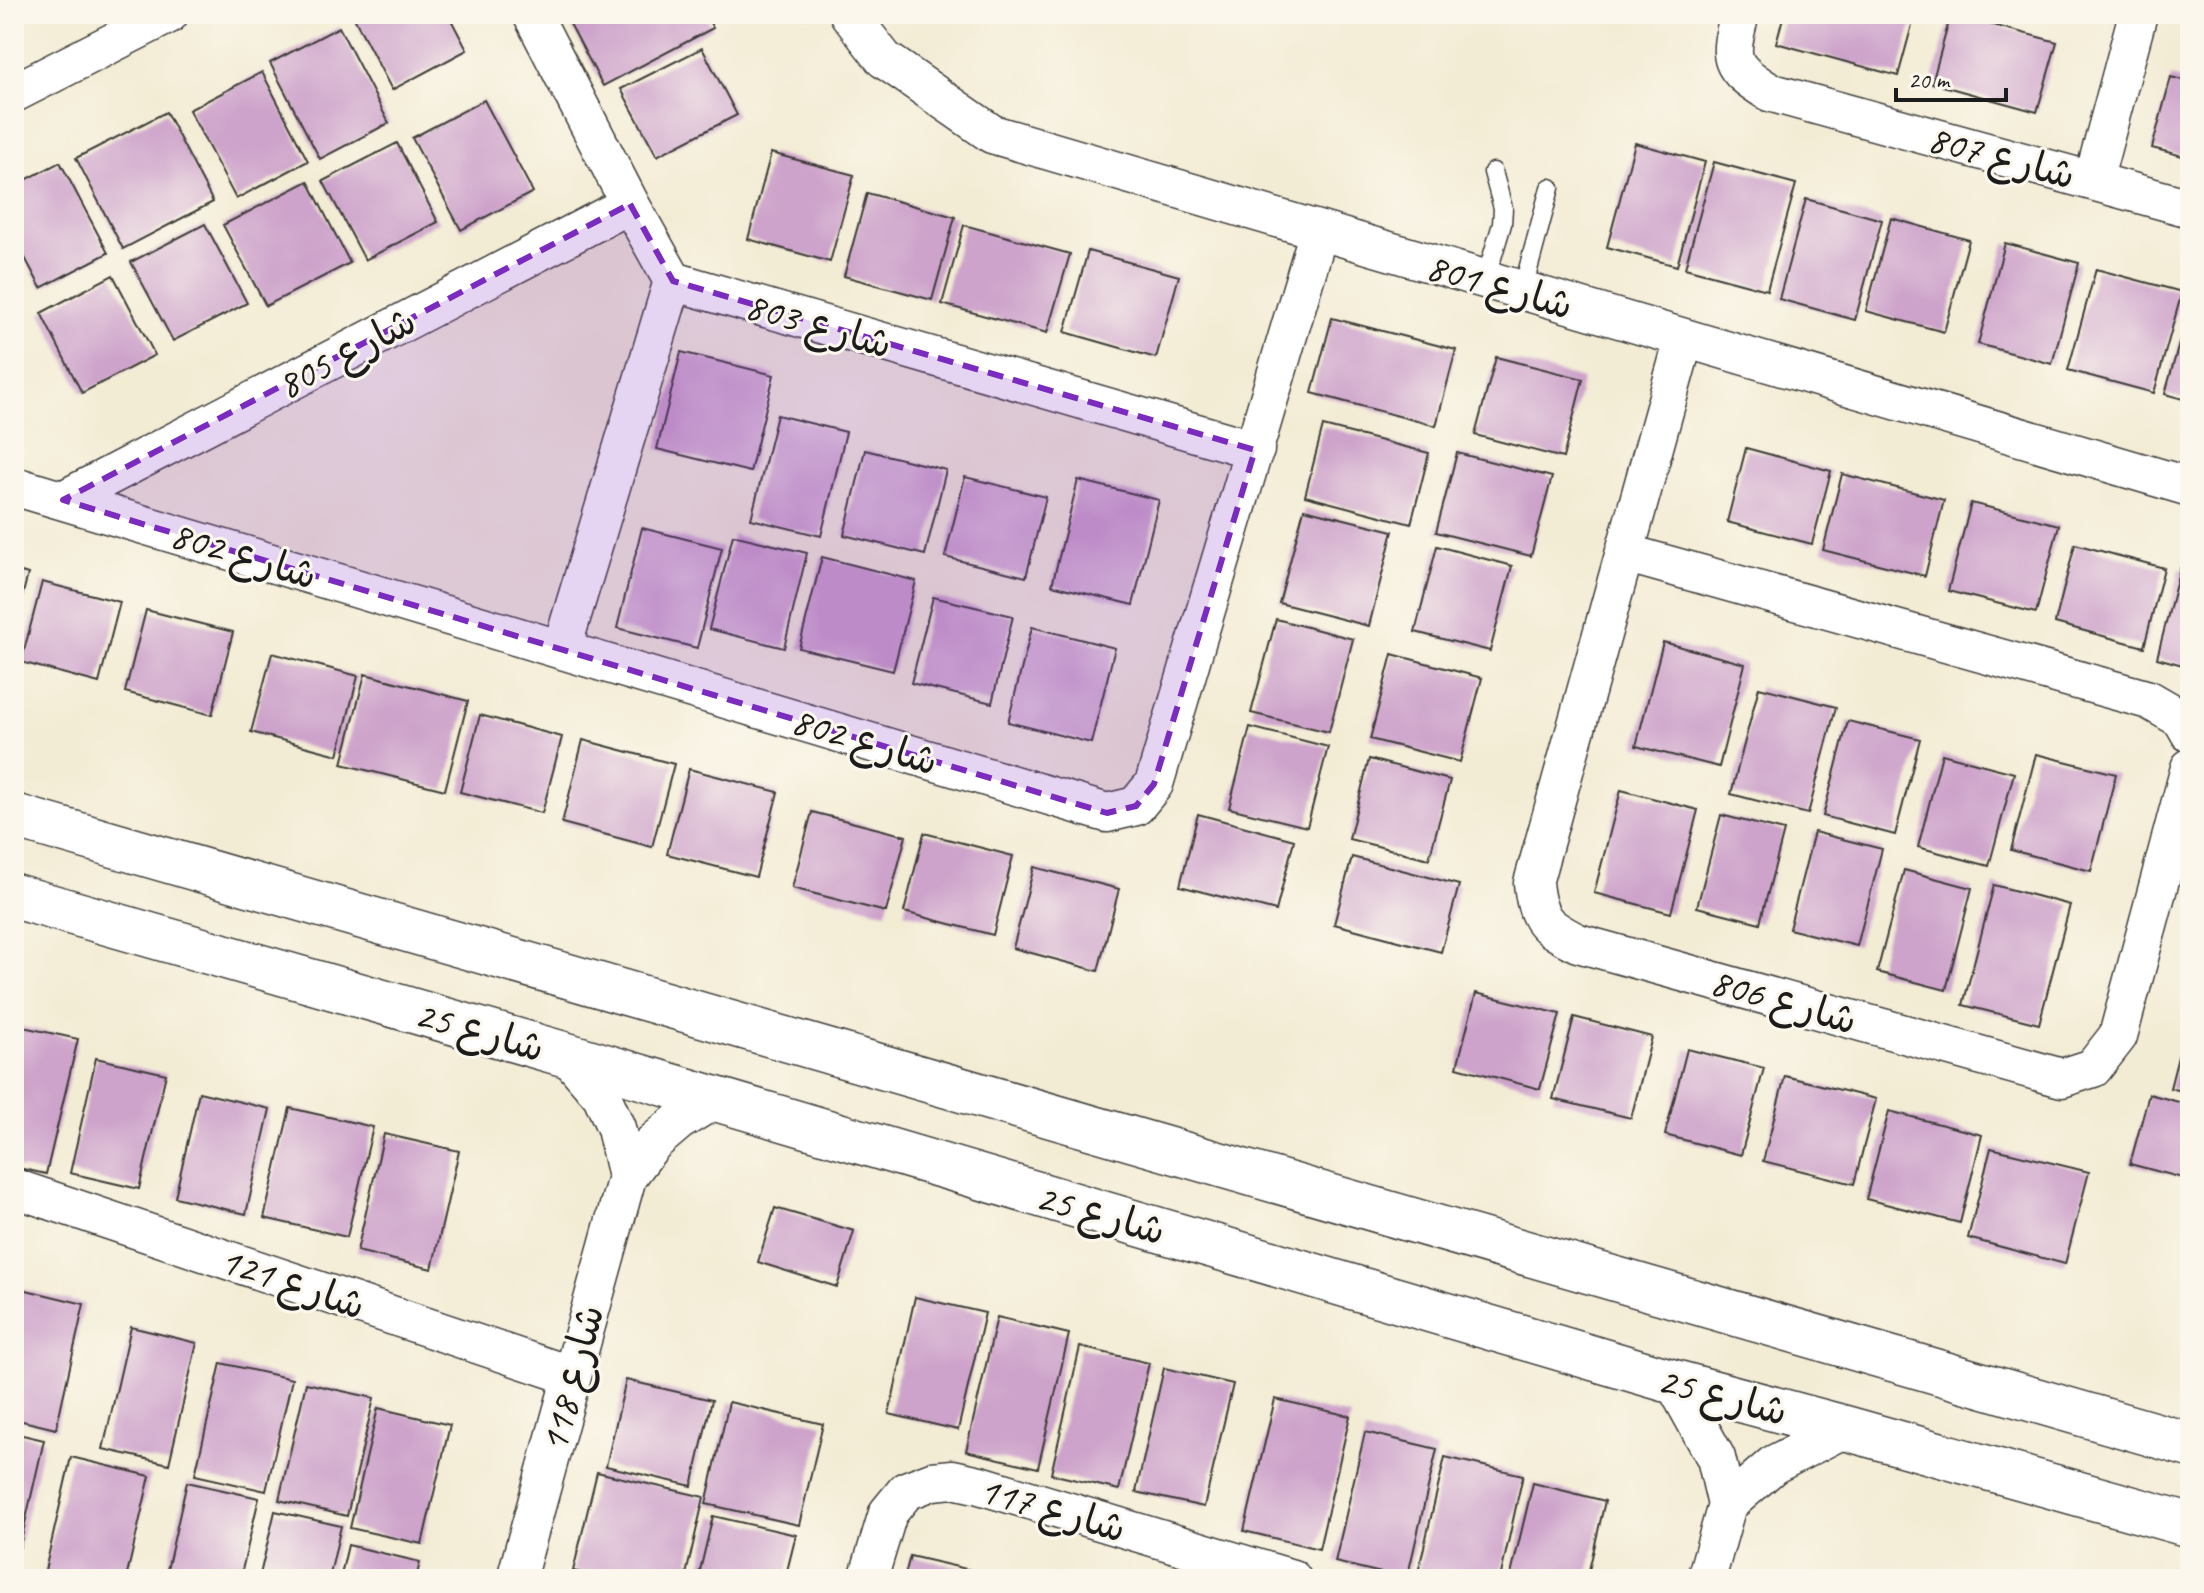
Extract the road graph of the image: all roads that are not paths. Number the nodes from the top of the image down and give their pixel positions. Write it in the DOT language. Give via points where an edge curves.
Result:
graph roads {
  1 [pos="169,14"];
  2 [pos="532,14"];
  3 [pos="849,14"];
  4 [pos="1740,14"];
  5 [pos="2138,14"];
  6 [pos="14,93"];
  7 [pos="1493,172"];
  8 [pos="2093,181"];
  9 [pos="1550,188"];
  10 [pos="630,204"];
  11 [pos="2190,208"];
  12 [pos="1319,231"];
  13 [pos="673,281"];
  14 [pos="1485,281"];
  15 [pos="1522,292"];
  16 [pos="1684,339"];
  17 [pos="1255,450"];
  18 [pos="14,486"];
  19 [pos="2190,487"];
  20 [pos="63,500"];
  21 [pos="1625,553"];
  22 [pos="562,648"];
  23 [pos="2190,733"];
  24 [pos="2190,768"];
  25 [pos="14,816"];
  26 [pos="14,896"];
  27 [pos="567,1055"];
  28 [pos="715,1099"];
  29 [pos="627,1177"];
  30 [pos="14,1188"];
  31 [pos="572,1376"];
  32 [pos="1674,1382"];
  33 [pos="1845,1428"];
  34 [pos="2190,1445"];
  35 [pos="1727,1505"];
  36 [pos="2189,1524"];
  37 [pos="516,1579"];
  38 [pos="868,1579"];
  39 [pos="1292,1579"];
  40 [pos="1706,1579"];
  1 -- 6 [label="street"];
  2 -- 10 [label="street"];
  3 -- 12 [label="street, شارع 801" via="884,59 992,134"];
  4 -- 8 [label="street, شارع 807" via="1733,60 1744,76 1769,92"];
  5 -- 8 [label="street"];
  7 -- 14 [label="lane" via="1502,224"];
  8 -- 11 [label="street, شارع 807"];
  9 -- 15 [label="lane"];
  10 -- 13 [label="street"];
  10 -- 20 [label="street, شارع 805"];
  12 -- 14 [label="street, شارع 801"];
  12 -- 17 [label="street, شارع 802"];
  13 -- 17 [label="street, شارع 803"];
  13 -- 22 [label="street"];
  14 -- 15 [label="street, شارع 801"];
  15 -- 16 [label="street, شارع 801"];
  16 -- 19 [label="street, شارع 801"];
  16 -- 21 [label="street, شارع 806"];
  17 -- 22 [label="street, شارع 802" via="1154,784 1136,806 1107,813"];
  18 -- 20 [label="street, شارع 802"];
  20 -- 22 [label="street, شارع 802"];
  21 -- 23 [label="street" via="2149,700 2182,719"];
  21 -- 24 [label="street, شارع 806" via="1533,883 1541,919 1578,943 2062,1078 2093,1068 2118,1036"];
  25 -- 34 [label="street, شارع 25"];
  26 -- 27 [label="street, شارع 25"];
  27 -- 28 [label="street, شارع 25"];
  27 -- 29 [label="street, شارع 118" via="602,1096"];
  28 -- 29 [label="street, شارع 118" via="652,1144"];
  28 -- 32 [label="street, شارع 25"];
  29 -- 31 [label="street, شارع 118"];
  30 -- 31 [label="street, شارع 121"];
  31 -- 37 [label="street, شارع 118"];
  32 -- 33 [label="street, شارع 25"];
  32 -- 35 [label="street" via="1716,1458"];
  33 -- 35 [label="street" via="1773,1465"];
  33 -- 36 [label="street, شارع 25"];
  35 -- 40 [label="street"];
  38 -- 39 [label="street, شارع 117" via="888,1513 906,1491 953,1479"];
}
